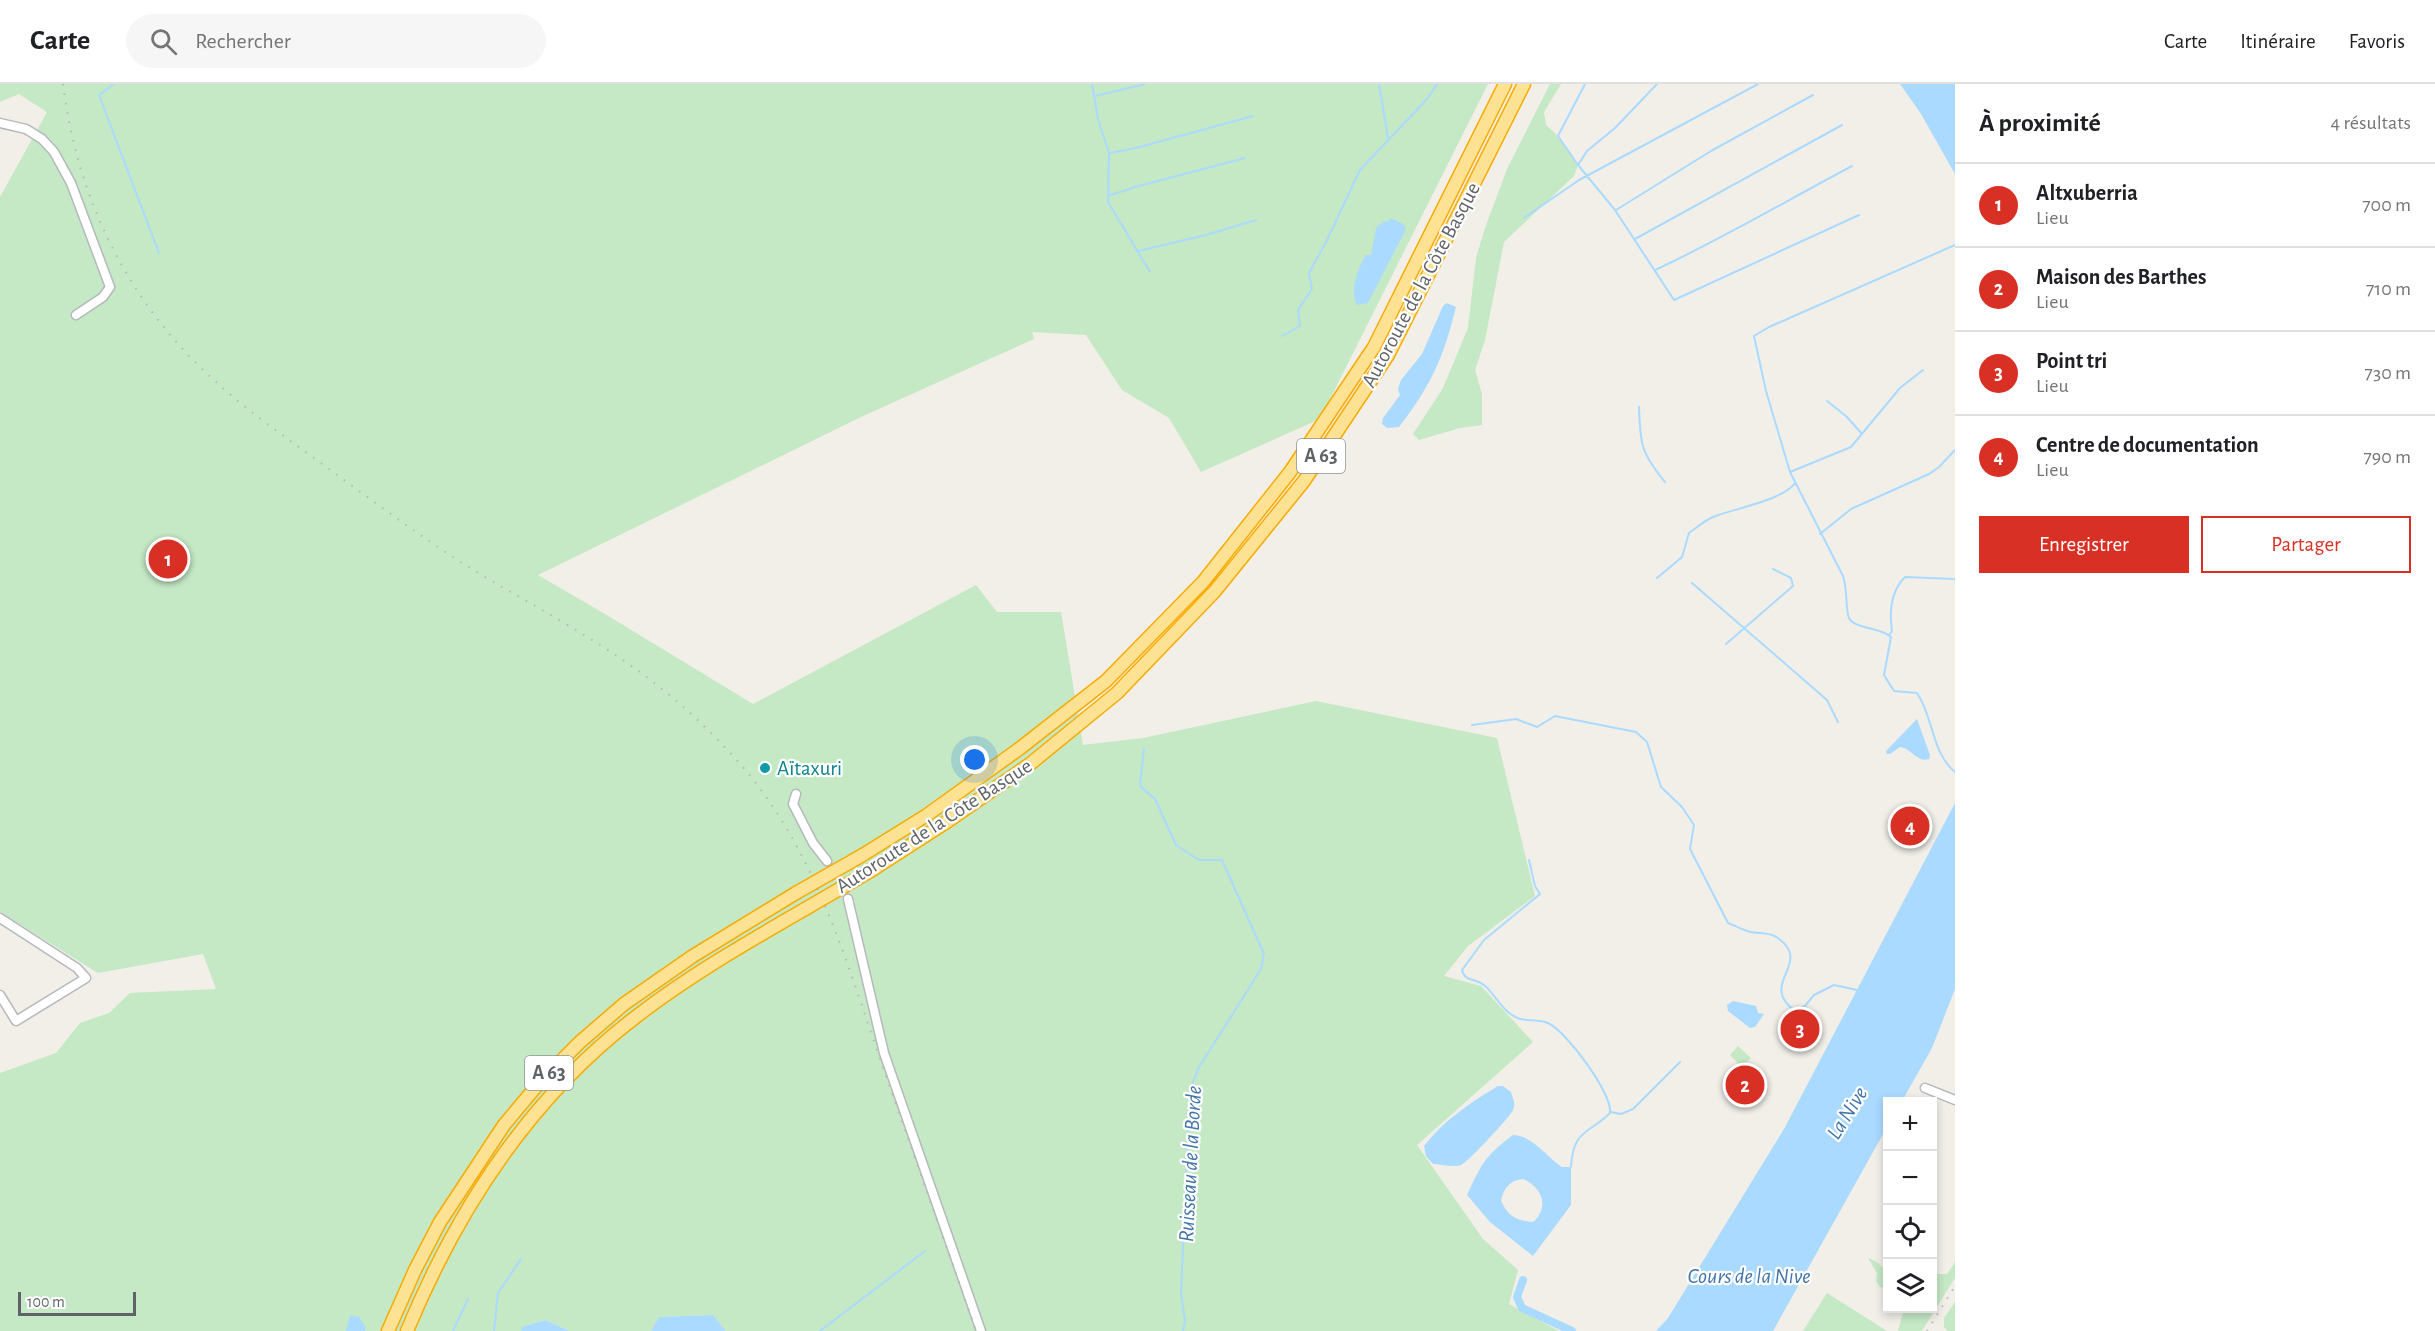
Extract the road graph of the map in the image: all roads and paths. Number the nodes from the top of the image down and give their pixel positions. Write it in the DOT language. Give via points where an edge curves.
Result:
graph roads {
  1 [pos="1505,84"];
  2 [pos="1524,84"];
  3 [pos="0,123"];
  4 [pos="76,315"];
  5 [pos="796,794"];
  6 [pos="827,861"];
  7 [pos="848,899"];
  8 [pos="0,918"];
  9 [pos="0,995"];
  10 [pos="1925,1088"];
  11 [pos="1955,1100"];
  12 [pos="388,1331"];
  13 [pos="407,1331"];
  14 [pos="981,1331"];
  1 -- 12 [label="highway, Autoroute de la Côte Basque / A 63, bridge" via="1374,347 1290,472 1195,590 1106,681 1019,749 927,815 693,956 624,1004 580,1042 504,1125 440,1222"];
  2 -- 13 [label="highway, Autoroute de la Côte Basque / A 63, bridge" via="1388,355 1304,481 1215,591 1117,693 1030,764 945,823 717,960 635,1017 591,1054 516,1135 456,1226"];
  3 -- 4 [label="street" via="26,129 42,139 71,183 110,287 103,297"];
  5 -- 6 [label="street" via="793,804"];
  7 -- 14 [label="street" via="884,1053"];
  8 -- 9 [label="street" via="77,968 86,978 16,1021"];
  10 -- 11 [label="street"];
}
